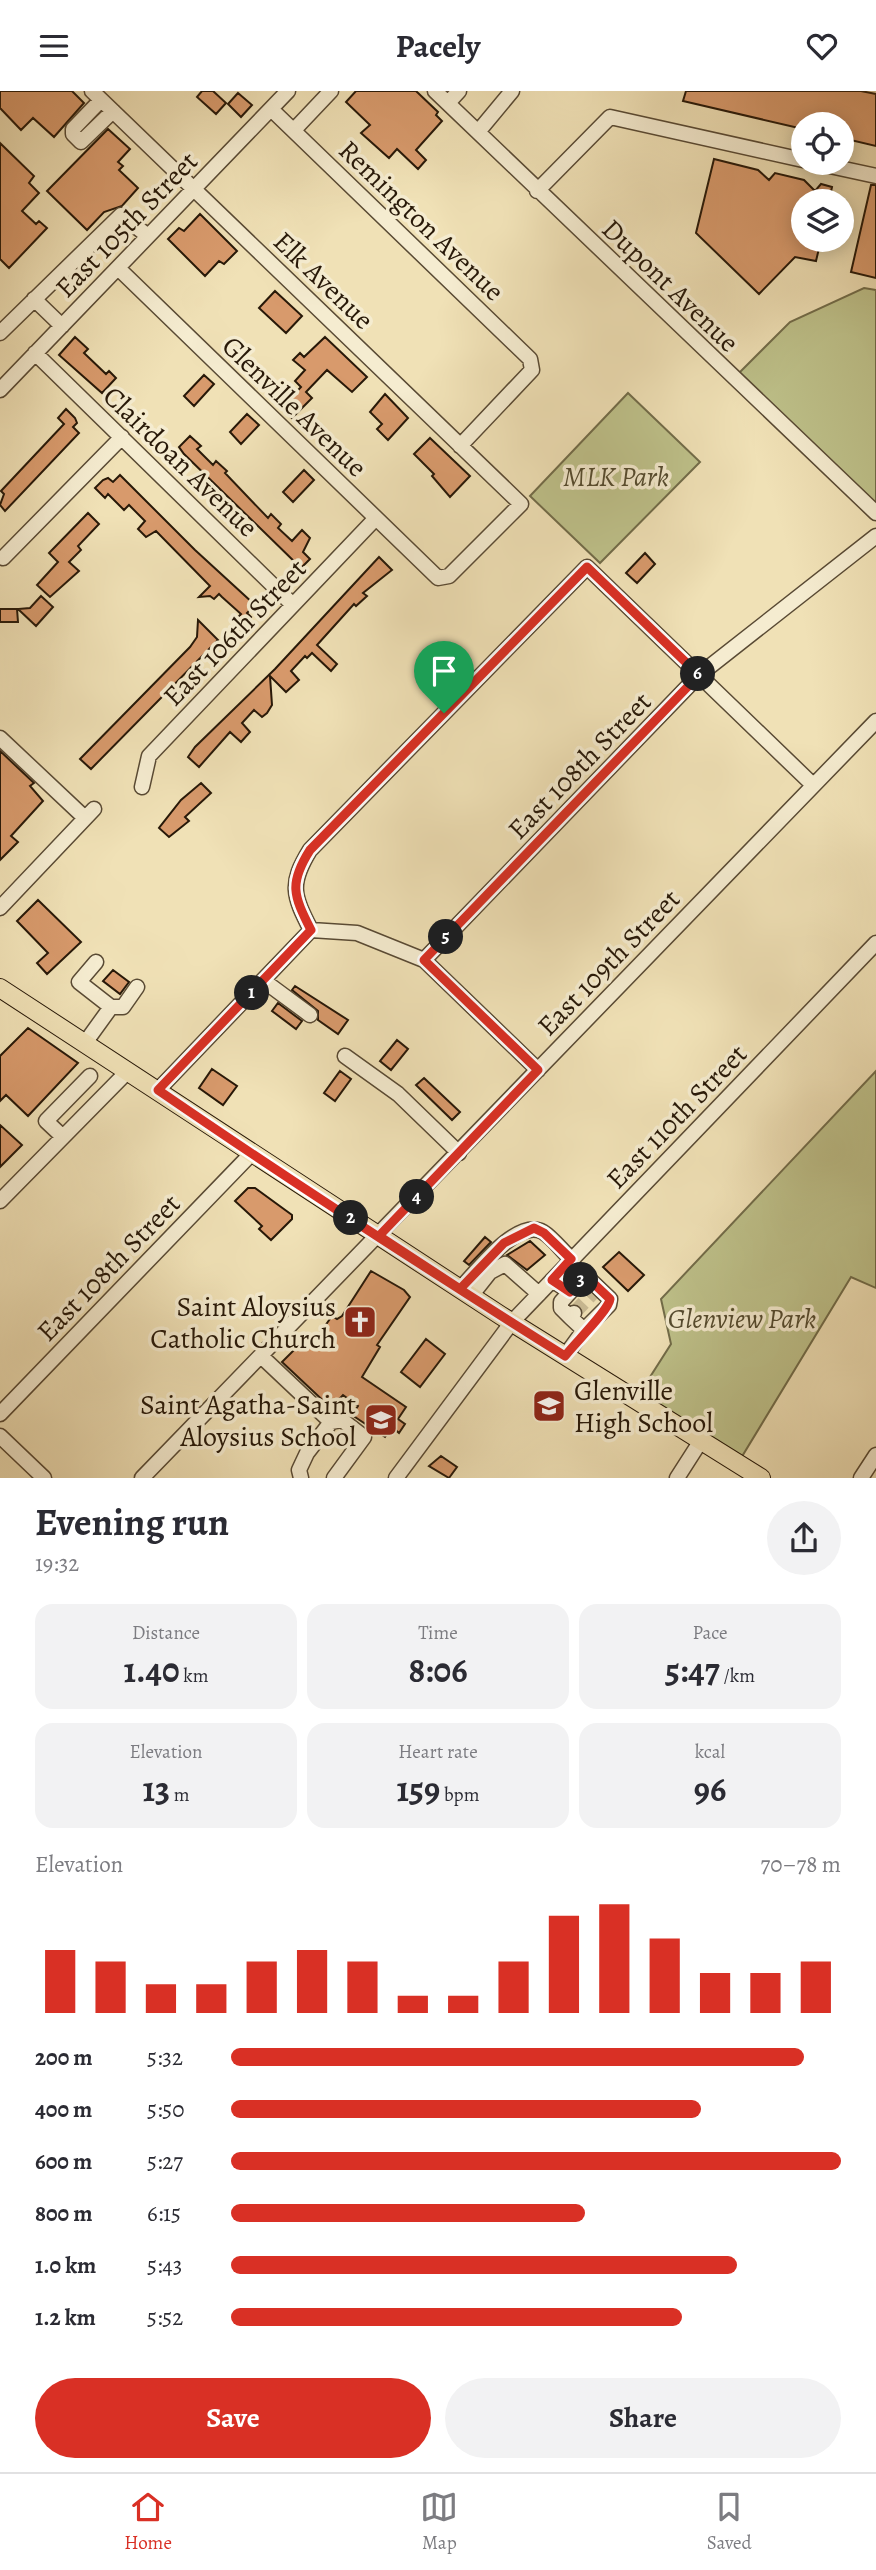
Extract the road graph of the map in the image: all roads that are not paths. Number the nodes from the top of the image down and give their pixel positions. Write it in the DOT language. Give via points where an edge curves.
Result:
graph roads {
  1 [pos="331,91"];
  2 [pos="435,91"];
  3 [pos="459,91"];
  4 [pos="512,91"];
  5 [pos="97,95"];
  6 [pos="278,97"];
  7 [pos="448,103"];
  8 [pos="113,111"];
  9 [pos="295,130"];
  10 [pos="478,132"];
  11 [pos="791,157"];
  12 [pos="854,171"];
  13 [pos="876,176"];
  14 [pos="194,189"];
  15 [pos="537,191"];
  16 [pos="148,236"];
  17 [pos="118,268"];
  18 [pos="34,299"];
  19 [pos="62,326"];
  20 [pos="0,333"];
  21 [pos="36,353"];
  22 [pos="0,390"];
  23 [pos="122,437"];
  24 [pos="460,446"];
  25 [pos="876,513"];
  26 [pos="375,519"];
  27 [pos="876,536"];
  28 [pos="3,558"];
  29 [pos="438,578"];
  30 [pos="293,605"];
  31 [pos="699,675"];
  32 [pos="876,721"];
  33 [pos="0,738"];
  34 [pos="813,785"];
  35 [pos="142,787"];
  36 [pos="0,908"];
  37 [pos="311,930"];
  38 [pos="876,943"];
  39 [pos="424,960"];
  40 [pos="96,962"];
  41 [pos="264,981"];
  42 [pos="137,987"];
  43 [pos="0,988"];
  44 [pos="111,1007"];
  45 [pos="310,1015"];
  46 [pos="85,1043"];
  47 [pos="345,1056"];
  48 [pos="538,1070"];
  49 [pos="128,1071"];
  50 [pos="90,1076"];
  51 [pos="158,1090"];
  52 [pos="63,1137"];
  53 [pos="459,1153"];
  54 [pos="251,1154"];
  55 [pos="0,1201"];
  56 [pos="379,1236"];
  57 [pos="571,1259"];
  58 [pos="552,1280"];
  59 [pos="466,1292"];
  60 [pos="570,1292"];
  61 [pos="539,1294"];
  62 [pos="512,1322"];
  63 [pos="584,1330"];
  64 [pos="261,1356"];
  65 [pos="565,1356"];
  66 [pos="0,1414"];
  67 [pos="331,1422"];
  68 [pos="0,1436"];
  69 [pos="702,1439"];
  70 [pos="876,1455"];
  71 [pos="44,1478"];
  72 [pos="142,1478"];
  73 [pos="302,1478"];
  74 [pos="334,1478"];
  75 [pos="396,1478"];
  76 [pos="677,1478"];
  77 [pos="761,1478"];
  78 [pos="861,1478"];
  1 -- 9 [label="street"];
  2 -- 7 [label="street, Dupont Avenue"];
  3 -- 7 [label="street"];
  4 -- 10 [label="street"];
  5 -- 8 [label="street, Elk Avenue"];
  5 -- 8 [label="street" via="73,134 81,142"];
  6 -- 9 [label="street, Remington Avenue"];
  6 -- 14 [label="street, East 105th Street"];
  7 -- 10 [label="street, Dupont Avenue"];
  8 -- 14 [label="street, Elk Avenue"];
  9 -- 24 [label="street, Remington Avenue" via="530,359 532,370"];
  10 -- 15 [label="street, Dupont Avenue"];
  11 -- 15 [label="street" via="610,117"];
  12 -- 13 [label="street"];
  14 -- 16 [label="street, East 105th Street"];
  14 -- 24 [label="street, Elk Avenue"];
  15 -- 25 [label="street, Dupont Avenue"];
  16 -- 17 [label="street, East 105th Street"];
  16 -- 18 [label="street" via="121,215"];
  17 -- 19 [label="street, East 105th Street"];
  17 -- 26 [label="street, Glenville Avenue"];
  18 -- 19 [label="street"];
  18 -- 20 [label="street"];
  19 -- 21 [label="street, East 105th Street"];
  21 -- 22 [label="street, East 105th Street"];
  21 -- 23 [label="street, Clairdoan Avenue"];
  23 -- 28 [label="street"];
  23 -- 30 [label="street, Clairdoan Avenue"];
  24 -- 29 [label="street, Elk Avenue" via="521,504 449,576"];
  26 -- 29 [label="street, Glenville Avenue"];
  26 -- 30 [label="street, East 106th Street"];
  27 -- 31 [label="street, East 108th Street"];
  30 -- 35 [label="street, East 106th Street" via="149,756"];
  31 -- 34 [label="street"];
  31 -- 37 [label="street" via="587,567 310,850 297,871 294,890"];
  31 -- 39 [label="street, East 108th Street"];
  32 -- 34 [label="street, East 109th Street"];
  33 -- 36 [label="street" via="90,814"];
  34 -- 48 [label="street, East 109th Street"];
  37 -- 39 [label="street" via="356,933"];
  37 -- 41 [label="street"];
  38 -- 57 [label="street, East 110th Street"];
  39 -- 48 [label="street"];
  40 -- 44 [label="street" via="79,982"];
  41 -- 45 [label="street"];
  41 -- 51 [label="street"];
  42 -- 44 [label="street" via="123,1007"];
  43 -- 46 [label="main road"];
  44 -- 46 [label="street"];
  46 -- 49 [label="main road"];
  47 -- 53 [label="street" via="398,1094"];
  48 -- 53 [label="street, East 109th Street"];
  49 -- 51 [label="main road"];
  49 -- 52 [label="street"];
  50 -- 52 [label="street" via="46,1121"];
  51 -- 54 [label="main road"];
  52 -- 55 [label="street"];
  53 -- 56 [label="street, East 109th Street"];
  54 -- 56 [label="main road"];
  54 -- 66 [label="street, East 108th Street"];
  56 -- 59 [label="main road"];
  56 -- 64 [label="street, East 109th Street"];
  57 -- 58 [label="street, East 110th Street"];
  57 -- 59 [label="street" via="544,1233 534,1228 522,1231 504,1243"];
  58 -- 60 [label="street"];
  58 -- 61 [label="street, East 110th Street"];
  59 -- 61 [label="street" via="505,1264"];
  59 -- 62 [label="main road"];
  60 -- 63 [label="street" via="561,1308"];
  60 -- 63 [label="street" via="582,1279 589,1279 595,1291 610,1299"];
  61 -- 62 [label="street, East 110th Street"];
  62 -- 65 [label="main road"];
  62 -- 75 [label="street, East 110th Street"];
  63 -- 65 [label="street"];
  64 -- 67 [label="street"];
  64 -- 72 [label="street, East 109th Street"];
  65 -- 69 [label="main road"];
  67 -- 73 [label="street" via="307,1453 299,1470"];
  67 -- 74 [label="street" via="342,1420 364,1437"];
  68 -- 71 [label="street"];
  69 -- 76 [label="street"];
  69 -- 77 [label="main road"];
  70 -- 78 [label="street"];
}
